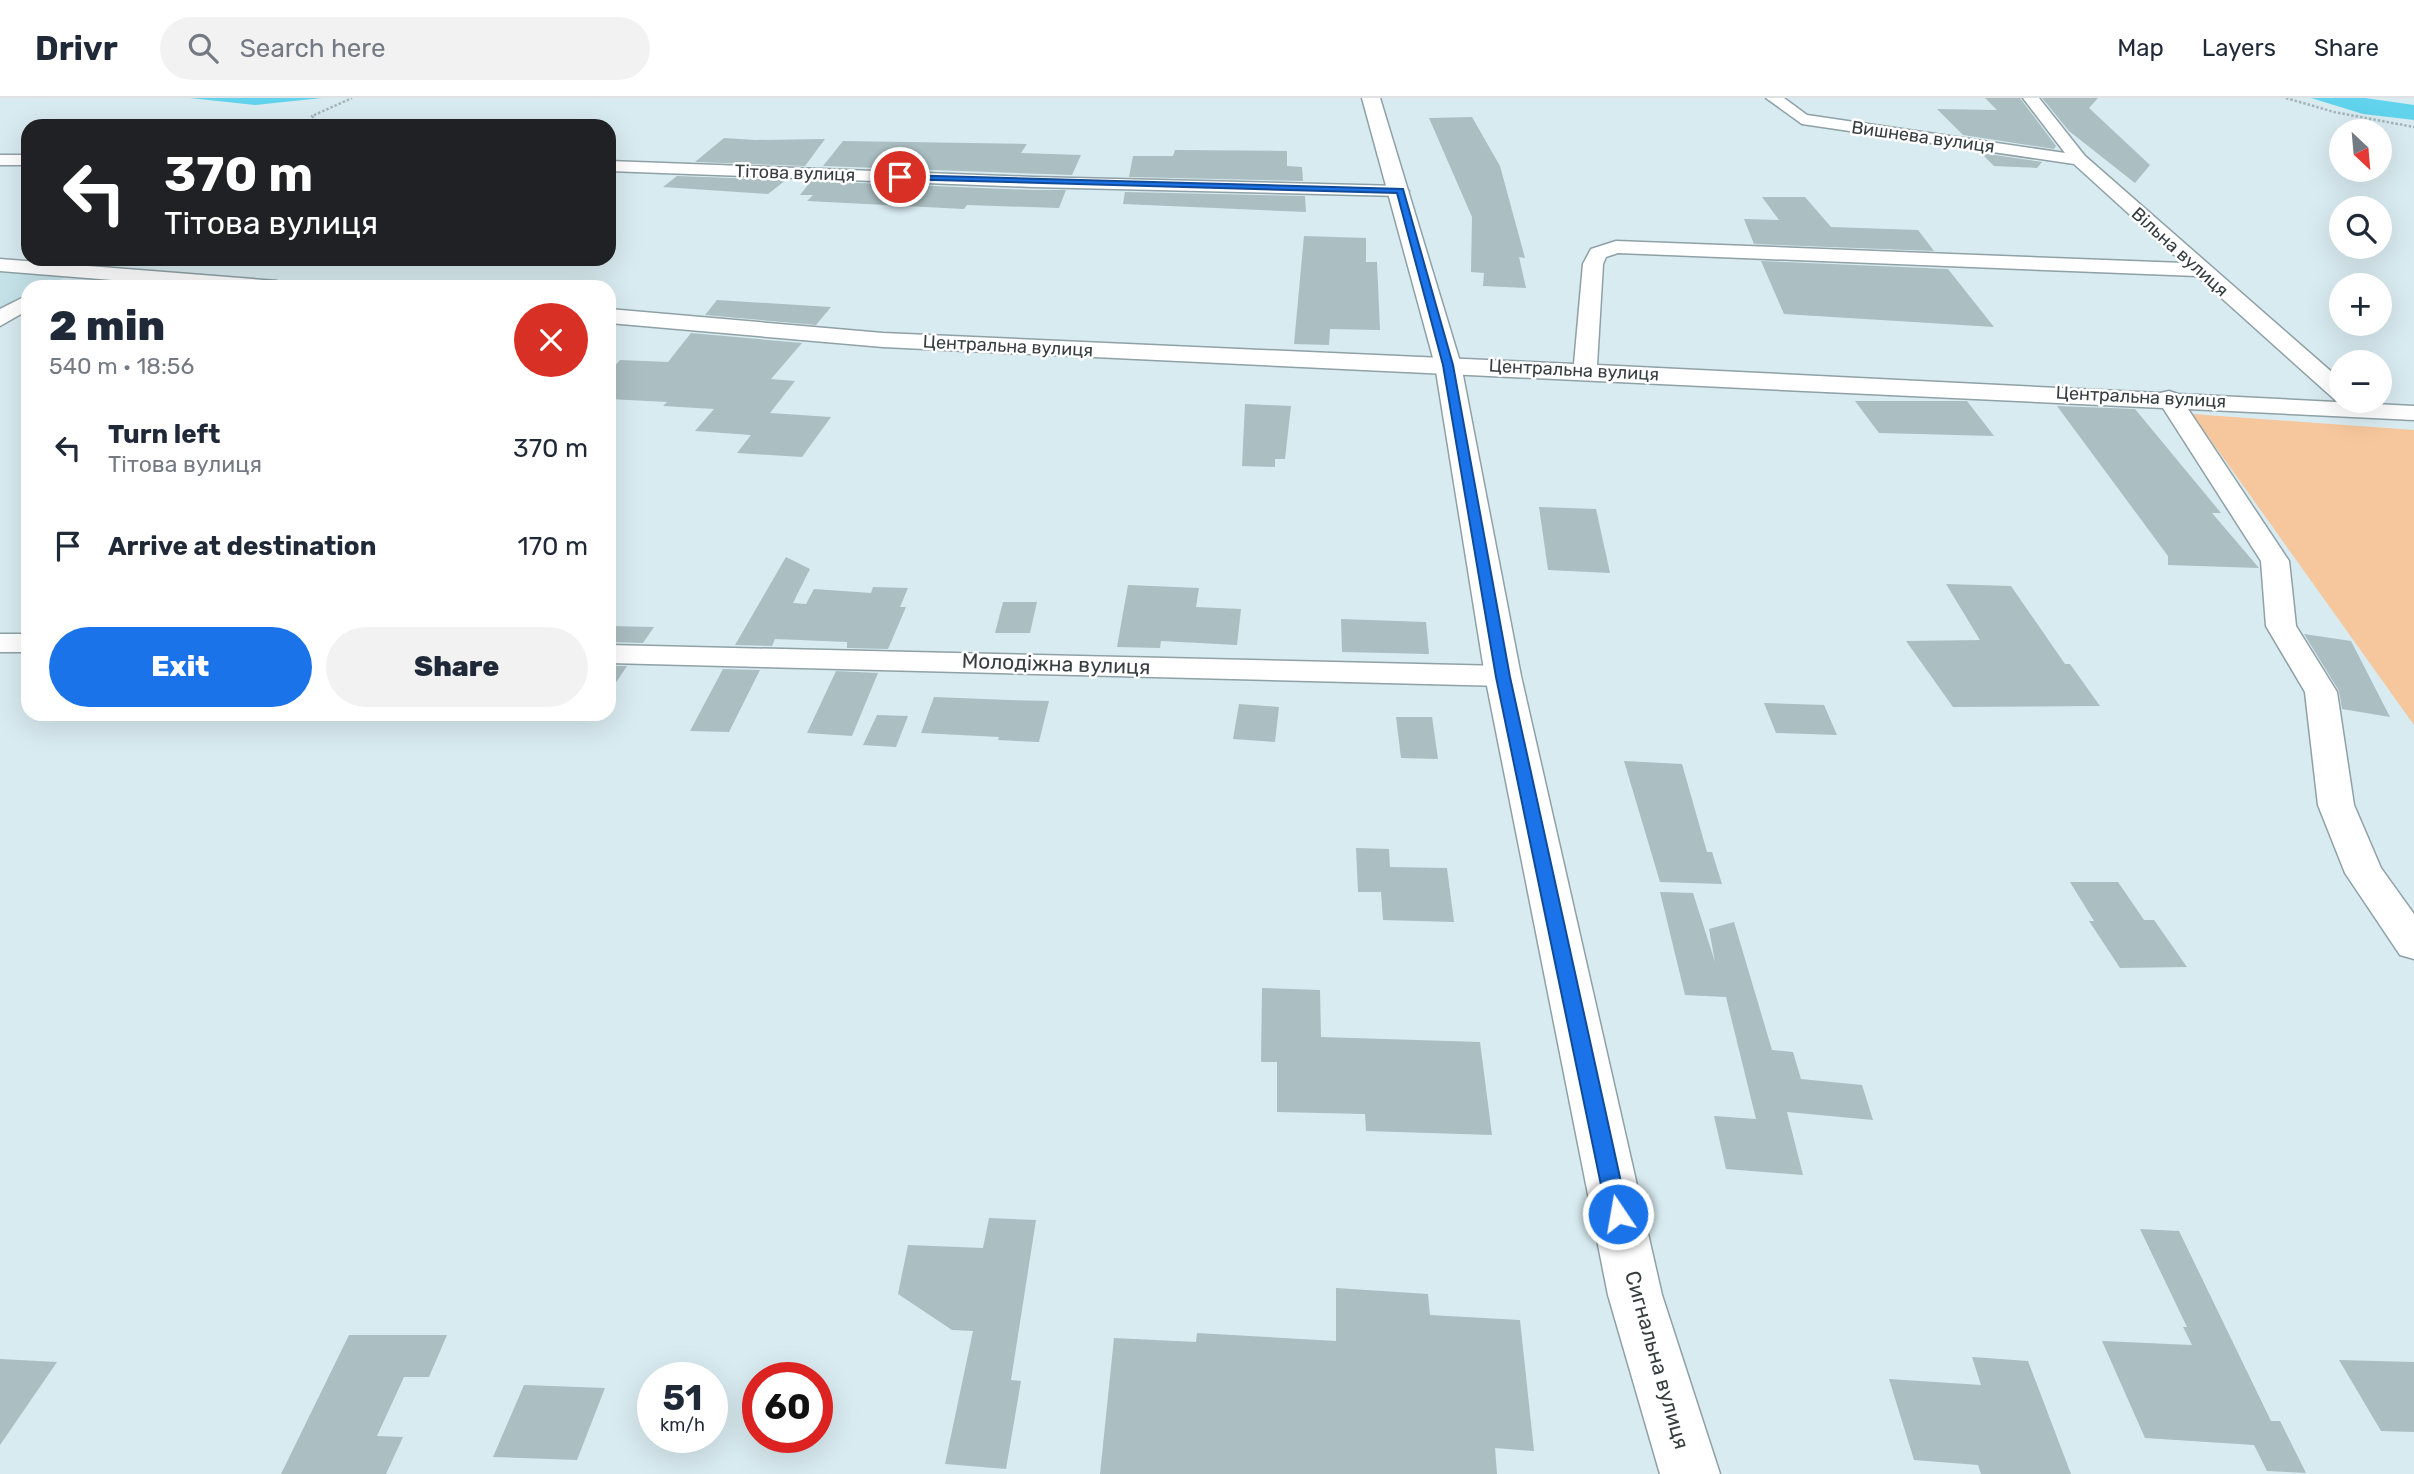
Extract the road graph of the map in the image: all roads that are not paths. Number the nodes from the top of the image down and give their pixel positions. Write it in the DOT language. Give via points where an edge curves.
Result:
graph roads {
  1 [pos="1371,98"];
  2 [pos="1774,98"];
  3 [pos="2031,98"];
  4 [pos="0,160"];
  5 [pos="21,160"];
  6 [pos="2079,160"];
  7 [pos="616,166"];
  8 [pos="1400,191"];
  9 [pos="0,265"];
  10 [pos="21,265"];
  11 [pos="84,266"];
  12 [pos="104,266"];
  13 [pos="2199,270"];
  14 [pos="62,280"];
  15 [pos="219,280"];
  16 [pos="21,306"];
  17 [pos="616,317"];
  18 [pos="0,319"];
  19 [pos="1448,365"];
  20 [pos="1586,370"];
  21 [pos="2329,383"];
  22 [pos="2169,398"];
  23 [pos="2329,401"];
  24 [pos="2392,409"];
  25 [pos="2414,413"];
  26 [pos="0,643"];
  27 [pos="21,643"];
  28 [pos="616,654"];
  29 [pos="1503,677"];
  30 [pos="2414,944"];
  31 [pos="1690,1474"];
  1 -- 8 [label="main road, Сигнальна вулиця"];
  2 -- 6 [label="street, Вишнева вулиця" via="1802,119"];
  3 -- 6 [label="street, Вільна вулиця"];
  4 -- 5 [label="street"];
  6 -- 13 [label="street, Вільна вулиця"];
  7 -- 8 [label="street, Тітова вулиця"];
  8 -- 19 [label="main road, Сигнальна вулиця"];
  9 -- 10 [label="street"];
  11 -- 14 [label="street"];
  12 -- 15 [label="street"];
  13 -- 20 [label="street" via="1616,247 1598,253 1593,264"];
  13 -- 21 [label="street, Вільна вулиця"];
  16 -- 18 [label="street"];
  17 -- 19 [label="street, Центральна вулиця" via="883,340"];
  19 -- 20 [label="street, Центральна вулиця"];
  19 -- 29 [label="main road, Сигнальна вулиця"];
  20 -- 22 [label="street, Центральна вулиця"];
  22 -- 23 [label="street, Центральна вулиця"];
  22 -- 30 [label="street" via="2275,561 2281,626 2321,692 2336,805 2364,873"];
  24 -- 25 [label="street, Центральна вулиця"];
  26 -- 27 [label="street"];
  28 -- 29 [label="street, Молодіжна вулиця"];
  29 -- 31 [label="main road, Сигнальна вулиця" via="1635,1295"];
}
